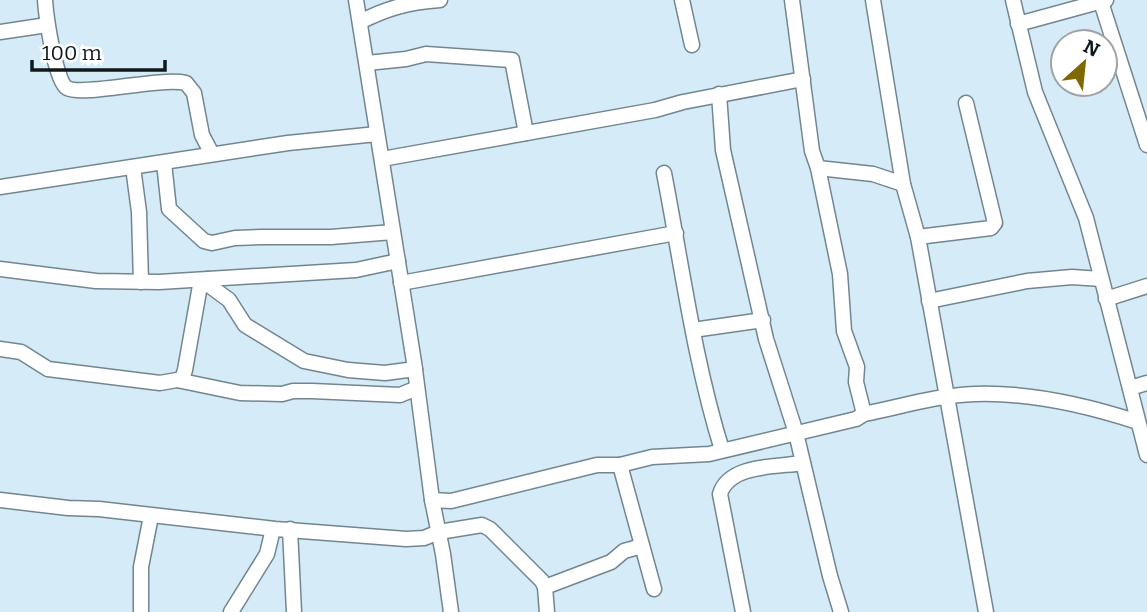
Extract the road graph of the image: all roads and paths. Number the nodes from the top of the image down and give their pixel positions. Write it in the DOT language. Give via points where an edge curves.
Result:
graph roads {
  1 [pos="45,0"];
  2 [pos="356,0"];
  3 [pos="440,0"];
  4 [pos="682,0"];
  5 [pos="792,0"];
  6 [pos="873,0"];
  7 [pos="1013,0"];
  8 [pos="1104,1"];
  9 [pos="360,22"];
  10 [pos="1018,24"];
  11 [pos="47,25"];
  12 [pos="0,32"];
  13 [pos="691,45"];
  14 [pos="367,64"];
  15 [pos="803,79"];
  16 [pos="719,94"];
  17 [pos="966,103"];
  18 [pos="377,134"];
  19 [pos="526,134"];
  20 [pos="1147,145"];
  21 [pos="212,154"];
  22 [pos="382,159"];
  23 [pos="164,163"];
  24 [pos="133,167"];
  25 [pos="818,168"];
  26 [pos="664,173"];
  27 [pos="903,184"];
  28 [pos="0,187"];
  29 [pos="393,232"];
  30 [pos="676,233"];
  31 [pos="918,237"];
  32 [pos="398,261"];
  33 [pos="0,269"];
  34 [pos="205,279"];
  35 [pos="1101,279"];
  36 [pos="141,282"];
  37 [pos="401,283"];
  38 [pos="1147,286"];
  39 [pos="1107,299"];
  40 [pos="929,301"];
  41 [pos="763,320"];
  42 [pos="693,330"];
  43 [pos="0,349"];
  44 [pos="415,369"];
  45 [pos="177,380"];
  46 [pos="1147,383"];
  47 [pos="417,388"];
  48 [pos="1130,388"];
  49 [pos="946,398"];
  50 [pos="864,414"];
  51 [pos="1139,422"];
  52 [pos="796,433"];
  53 [pos="1146,445"];
  54 [pos="722,450"];
  55 [pos="803,463"];
  56 [pos="620,465"];
  57 [pos="0,500"];
  58 [pos="432,500"];
  59 [pos="151,516"];
  60 [pos="273,529"];
  61 [pos="290,529"];
  62 [pos="439,532"];
  63 [pos="642,546"];
  64 [pos="545,587"];
  65 [pos="654,589"];
  66 [pos="141,612"];
  67 [pos="231,612"];
  68 [pos="294,612"];
  69 [pos="451,612"];
  70 [pos="547,612"];
  71 [pos="743,612"];
  72 [pos="841,612"];
  73 [pos="986,612"];
  1 -- 11 [label="street"];
  2 -- 9 [label="street"];
  3 -- 9 [label="street" via="388,8"];
  4 -- 13 [label="street"];
  5 -- 15 [label="street"];
  6 -- 27 [label="street"];
  7 -- 10 [label="street"];
  8 -- 10 [label="street"];
  8 -- 20 [label="street"];
  9 -- 14 [label="street"];
  10 -- 35 [label="street" via="1035,92 1086,218"];
  11 -- 12 [label="street"];
  11 -- 21 [label="street" via="68,89 154,82 189,86"];
  14 -- 18 [label="street"];
  14 -- 19 [label="street" via="426,54 512,60"];
  15 -- 16 [label="street"];
  15 -- 25 [label="street"];
  16 -- 19 [label="street"];
  16 -- 41 [label="street" via="723,150"];
  17 -- 31 [label="street" via="995,223 991,228"];
  18 -- 21 [label="street"];
  18 -- 22 [label="street"];
  19 -- 22 [label="street"];
  21 -- 23 [label="street"];
  22 -- 29 [label="street"];
  23 -- 24 [label="street"];
  23 -- 29 [label="street" via="169,209 204,241"];
  24 -- 28 [label="street"];
  24 -- 36 [label="street"];
  25 -- 27 [label="street" via="865,173"];
  25 -- 50 [label="street" via="840,274 844,331 857,368"];
  26 -- 30 [label="street"];
  27 -- 31 [label="street"];
  29 -- 32 [label="street"];
  30 -- 37 [label="street"];
  30 -- 42 [label="street"];
  31 -- 40 [label="street"];
  32 -- 34 [label="street" via="356,270"];
  32 -- 37 [label="street"];
  33 -- 36 [label="street"];
  34 -- 36 [label="street"];
  34 -- 44 [label="street" via="229,300 245,325 303,361 385,373"];
  34 -- 45 [label="street" via="185,370"];
  35 -- 39 [label="street"];
  35 -- 40 [label="street" via="1027,281"];
  37 -- 44 [label="street"];
  38 -- 39 [label="street"];
  39 -- 48 [label="street"];
  40 -- 49 [label="street"];
  41 -- 42 [label="street"];
  41 -- 52 [label="street"];
  42 -- 54 [label="street"];
  43 -- 45 [label="street" via="20,352 48,369 160,383"];
  44 -- 47 [label="street"];
  45 -- 47 [label="street" via="240,393 400,395"];
  46 -- 48 [label="street"];
  47 -- 58 [label="street"];
  48 -- 51 [label="street"];
  49 -- 50 [label="street"];
  49 -- 51 [label="street" via="976,394 1057,400"];
  49 -- 73 [label="street"];
  50 -- 52 [label="street"];
  51 -- 53 [label="street"];
  52 -- 54 [label="street"];
  52 -- 55 [label="street"];
  54 -- 56 [label="street"];
  55 -- 71 [label="street" via="737,473 722,487"];
  55 -- 72 [label="street"];
  56 -- 58 [label="street" via="588,467 451,501"];
  56 -- 63 [label="street"];
  57 -- 59 [label="street"];
  58 -- 62 [label="street"];
  59 -- 60 [label="street"];
  59 -- 66 [label="street" via="141,567"];
  60 -- 61 [label="street"];
  60 -- 67 [label="street" via="267,554"];
  61 -- 62 [label="street" via="406,539"];
  61 -- 68 [label="street"];
  62 -- 64 [label="street" via="485,526"];
  62 -- 69 [label="street"];
  63 -- 64 [label="street"];
  63 -- 65 [label="street"];
  64 -- 70 [label="street"];
}
